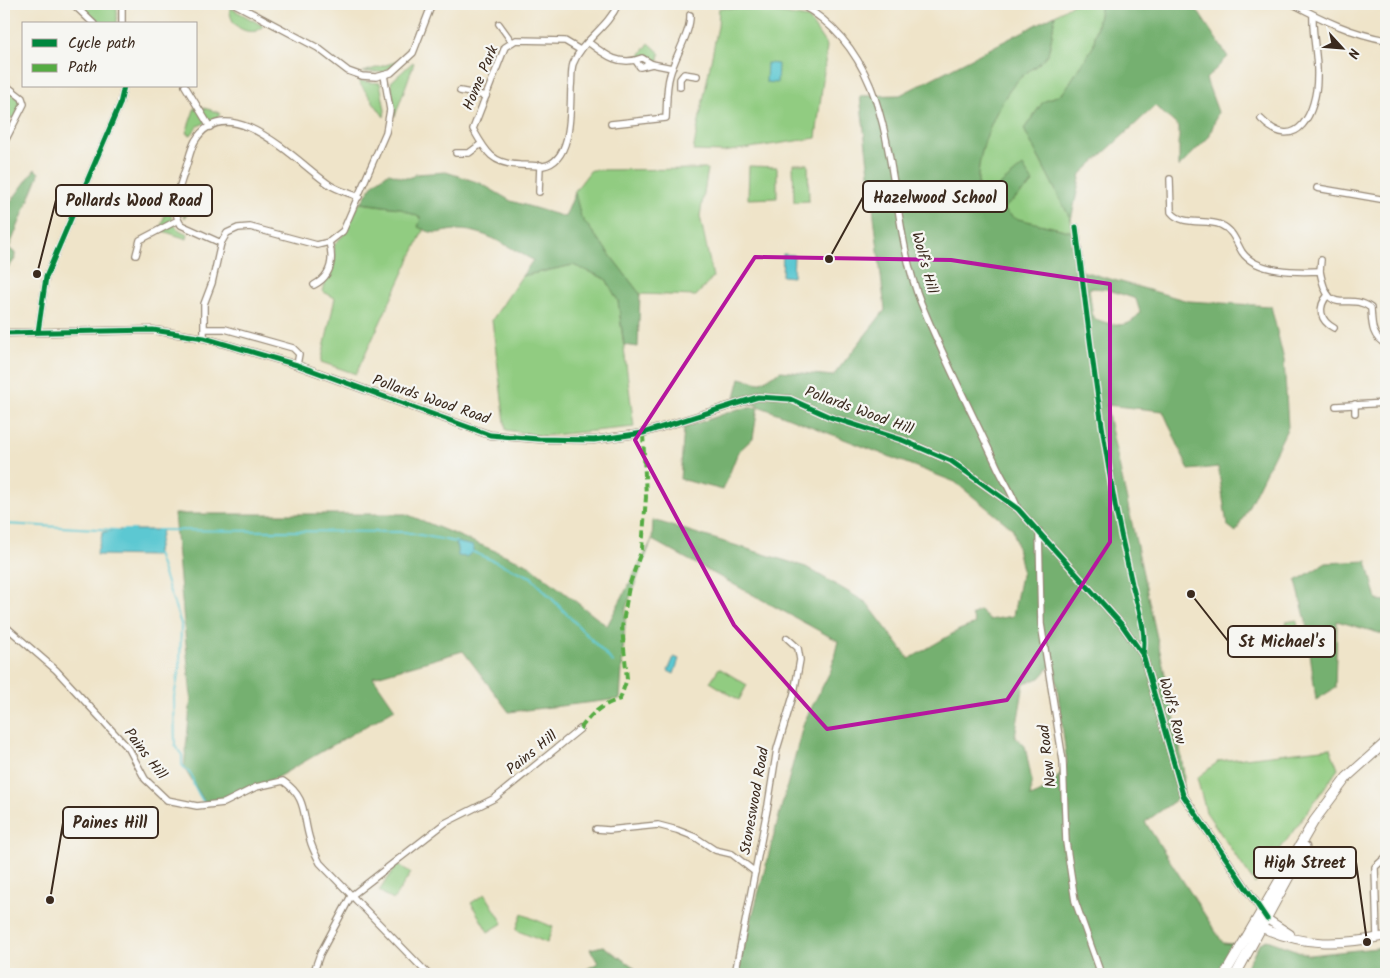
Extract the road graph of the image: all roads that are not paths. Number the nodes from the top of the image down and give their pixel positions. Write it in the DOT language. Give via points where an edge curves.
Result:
graph roads {
  1 [pos="73,4"];
  2 [pos="122,4"];
  3 [pos="235,4"];
  4 [pos="432,4"];
  5 [pos="618,4"];
  6 [pos="800,4"];
  7 [pos="822,4"];
  8 [pos="1293,4"];
  9 [pos="808,9"];
  10 [pos="690,15"];
  11 [pos="1313,15"];
  12 [pos="92,22"];
  13 [pos="122,22"];
  14 [pos="499,24"];
  15 [pos="1386,40"];
  16 [pos="512,42"];
  17 [pos="588,42"];
  18 [pos="580,50"];
  19 [pos="672,68"];
  20 [pos="384,75"];
  21 [pos="697,76"];
  22 [pos="669,77"];
  23 [pos="680,79"];
  24 [pos="4,84"];
  25 [pos="680,86"];
  26 [pos="124,88"];
  27 [pos="186,88"];
  28 [pos="460,91"];
  29 [pos="486,96"];
  30 [pos="1261,119"];
  31 [pos="610,124"];
  32 [pos="210,127"];
  33 [pos="4,143"];
  34 [pos="481,144"];
  35 [pos="456,153"];
  36 [pos="540,166"];
  37 [pos="1170,179"];
  38 [pos="1317,188"];
  39 [pos="539,192"];
  40 [pos="359,197"];
  41 [pos="1386,200"];
  42 [pos="178,220"];
  43 [pos="1076,227"];
  44 [pos="220,242"];
  45 [pos="329,242"];
  46 [pos="136,254"];
  47 [pos="1321,260"];
  48 [pos="1320,271"];
  49 [pos="314,285"];
  50 [pos="1328,295"];
  51 [pos="205,328"];
  52 [pos="1334,328"];
  53 [pos="4,332"];
  54 [pos="38,332"];
  55 [pos="204,338"];
  56 [pos="1386,344"];
  57 [pos="297,365"];
  58 [pos="1386,403"];
  59 [pos="1355,404"];
  60 [pos="1336,406"];
  61 [pos="1355,413"];
  62 [pos="648,431"];
  63 [pos="1018,509"];
  64 [pos="1039,531"];
  65 [pos="4,625"];
  66 [pos="787,638"];
  67 [pos="1143,655"];
  68 [pos="580,729"];
  69 [pos="1386,742"];
  70 [pos="1329,800"];
  71 [pos="596,830"];
  72 [pos="1386,857"];
  73 [pos="755,872"];
  74 [pos="351,896"];
  75 [pos="1259,914"];
  76 [pos="1267,919"];
  77 [pos="1262,928"];
  78 [pos="1386,936"];
  79 [pos="1377,938"];
  80 [pos="1302,941"];
  81 [pos="312,974"];
  82 [pos="428,974"];
  83 [pos="735,974"];
  84 [pos="1101,974"];
  85 [pos="1225,974"];
  86 [pos="1236,974"];
  1 -- 12 [label="street"];
  2 -- 13 [label="street"];
  3 -- 20 [label="street" via="318,48 348,71 362,76"];
  4 -- 20 [label="street" via="413,53 401,66"];
  5 -- 17 [label="street" via="612,18"];
  6 -- 9 [label="street, Wolf's Hill"];
  7 -- 9 [label="street"];
  8 -- 11 [label="street"];
  9 -- 63 [label="street, Wolf's Hill" via="840,33 876,100 891,156 898,210 919,298"];
  10 -- 19 [label="street" via="690,25"];
  11 -- 15 [label="street" via="1338,27"];
  11 -- 30 [label="street" via="1317,77 1313,100 1302,126 1285,135"];
  14 -- 16 [label="street"];
  16 -- 18 [label="street, Home Park" via="565,41"];
  16 -- 29 [label="street, Home Park" via="505,47"];
  17 -- 18 [label="street"];
  17 -- 19 [label="street" via="609,59 636,61 642,58 652,64"];
  18 -- 36 [label="street" via="572,66 570,116 564,150 557,160"];
  19 -- 22 [label="street"];
  20 -- 40 [label="street" via="390,110 386,132"];
  21 -- 23 [label="street" via="684,74"];
  22 -- 23 [label="street"];
  22 -- 31 [label="street" via="666,118"];
  23 -- 25 [label="street"];
  24 -- 33 [label="street" via="22,98 24,104"];
  26 -- 54 [label="street" via="120,104 46,278"];
  27 -- 32 [label="street"];
  28 -- 29 [label="street"];
  29 -- 34 [label="street, Home Park" via="473,128"];
  32 -- 40 [label="street" via="232,122 259,132 332,186"];
  32 -- 42 [label="street" via="192,146 175,204"];
  34 -- 35 [label="street" via="468,153"];
  34 -- 36 [label="street" via="491,157 505,164"];
  36 -- 39 [label="street"];
  37 -- 48 [label="street" via="1169,215 1186,221 1220,224 1229,230 1248,260 1258,265 1295,272"];
  38 -- 41 [label="street"];
  40 -- 45 [label="street" via="342,231"];
  42 -- 44 [label="street" via="185,227"];
  42 -- 46 [label="street" via="140,240"];
  43 -- 67 [label="street" via="1114,498 1143,622"];
  44 -- 45 [label="street" via="227,233 244,226 310,243"];
  44 -- 51 [label="street" via="203,311"];
  45 -- 49 [label="street" via="332,261 324,278"];
  47 -- 48 [label="street"];
  48 -- 50 [label="street"];
  50 -- 52 [label="street" via="1320,312 1323,320"];
  50 -- 56 [label="street" via="1341,303 1364,303 1371,308 1373,332 1379,341"];
  51 -- 55 [label="street"];
  51 -- 57 [label="street" via="225,329 293,348 299,354"];
  53 -- 54 [label="street, Pollards Wood Road"];
  54 -- 55 [label="street, Pollards Wood Road" via="153,330"];
  55 -- 57 [label="street, Pollards Wood Road"];
  57 -- 62 [label="street, Pollards Wood Road" via="490,435 594,440"];
  58 -- 59 [label="street"];
  59 -- 60 [label="street"];
  59 -- 61 [label="street"];
  62 -- 63 [label="street, Pollards Wood Hill" via="758,397 790,399 951,461"];
  63 -- 64 [label="street, Pollards Wood Hill"];
  64 -- 67 [label="street, Wolf's Row" via="1122,625"];
  64 -- 84 [label="street, New Road" via="1042,624 1063,761 1066,842 1075,901"];
  65 -- 74 [label="street, Pains Hill" via="56,670 129,750 145,779 167,800 197,806 224,802 275,782 283,781 293,788 302,801 310,842 320,862"];
  66 -- 73 [label="street, Stoneswood Road" via="798,648 800,660 777,749"];
  67 -- 75 [label="street, Wolf's Row" via="1183,795"];
  68 -- 74 [label="street, Pains Hill" via="495,798 445,824"];
  69 -- 70 [label="main road" via="1348,777"];
  70 -- 75 [label="main road"];
  70 -- 76 [label="main road"];
  71 -- 73 [label="street" via="658,825 677,830 715,850 732,854"];
  72 -- 79 [label="street" via="1374,867"];
  73 -- 83 [label="street, Stoneswood Road"];
  74 -- 81 [label="street"];
  74 -- 82 [label="street, Pains Hill"];
  75 -- 76 [label="street"];
  75 -- 77 [label="main road"];
  75 -- 85 [label="main road"];
  76 -- 77 [label="main road"];
  76 -- 80 [label="main road"];
  77 -- 80 [label="main road"];
  77 -- 86 [label="main road"];
  78 -- 79 [label="main road"];
  79 -- 80 [label="main road" via="1330,944"];
}
